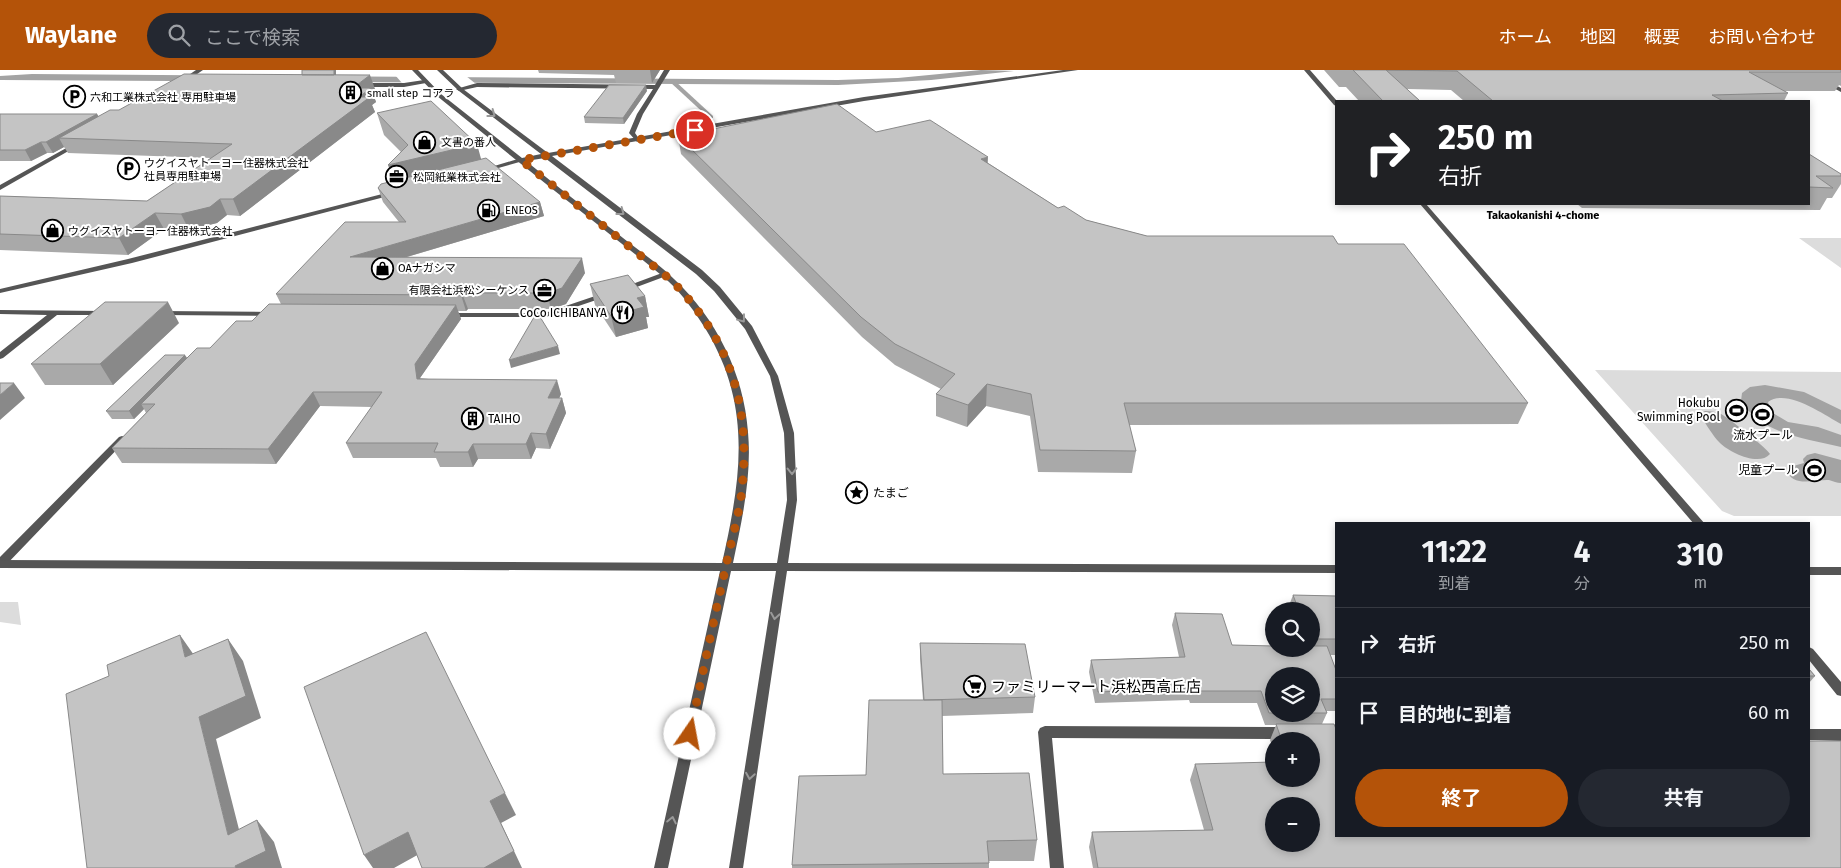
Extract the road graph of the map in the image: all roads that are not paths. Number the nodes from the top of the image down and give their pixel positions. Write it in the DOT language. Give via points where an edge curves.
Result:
graph roads {
  1 [pos="200,70"];
  2 [pos="440,70"];
  3 [pos="667,70"];
  4 [pos="1075,70"];
  5 [pos="1307,70"];
  6 [pos="1803,70"];
  7 [pos="417,73"];
  8 [pos="425,83"];
  9 [pos="181,84"];
  10 [pos="356,85"];
  11 [pos="457,86"];
  12 [pos="658,86"];
  13 [pos="1841,90"];
  14 [pos="1335,103"];
  15 [pos="87,138"];
  16 [pos="637,140"];
  17 [pos="547,156"];
  18 [pos="521,160"];
  19 [pos="476,172"];
  20 [pos="0,188"];
  21 [pos="402,191"];
  22 [pos="1424,205"];
  23 [pos="665,275"];
  24 [pos="0,291"];
  25 [pos="0,312"];
  26 [pos="54,313"];
  27 [pos="114,313"];
  28 [pos="154,313"];
  29 [pos="244,314"];
  30 [pos="284,314"];
  31 [pos="441,315"];
  32 [pos="231,328"];
  33 [pos="0,356"];
  34 [pos="128,433"];
  35 [pos="1698,522"];
  36 [pos="0,564"];
  37 [pos="726,567"];
  38 [pos="782,568"];
  39 [pos="1335,569"];
  40 [pos="1810,571"];
  41 [pos="1841,571"];
  42 [pos="1810,653"];
  43 [pos="1841,691"];
  44 [pos="1265,733"];
  45 [pos="1810,735"];
  46 [pos="1841,735"];
  47 [pos="662,868"];
  48 [pos="736,868"];
  49 [pos="1057,868"];
  1 -- 9 [label="street"];
  2 -- 11 [label="street"];
  3 -- 12 [label="street"];
  4 -- 16 [label="street" via="872,98"];
  5 -- 14 [label="street"];
  6 -- 13 [label="street"];
  7 -- 8 [label="street"];
  8 -- 10 [label="street"];
  8 -- 18 [label="street"];
  11 -- 12 [label="street"];
  11 -- 17 [label="street, one-way"];
  12 -- 16 [label="street" via="632,133"];
  15 -- 20 [label="street"];
  16 -- 17 [label="street"];
  17 -- 18 [label="street"];
  17 -- 38 [label="street, one-way" via="698,272 734,308 762,351 782,403 792,465 792,500"];
  18 -- 19 [label="street"];
  18 -- 23 [label="street"];
  21 -- 24 [label="street"];
  22 -- 35 [label="street"];
  23 -- 31 [label="street" via="546,315"];
  23 -- 37 [label="street" via="688,296 716,335 735,381 741,407 744,466"];
  25 -- 26 [label="street"];
  26 -- 27 [label="street"];
  26 -- 33 [label="street"];
  28 -- 29 [label="street"];
  29 -- 30 [label="street"];
  29 -- 32 [label="street"];
  34 -- 36 [label="street"];
  36 -- 37 [label="street"];
  37 -- 38 [label="street"];
  47 -- 37 [label="street, one-way"];
  38 -- 39 [label="street"];
  38 -- 48 [label="street, one-way"];
  40 -- 41 [label="street"];
  42 -- 43 [label="street"];
  44 -- 49 [label="street" via="1045,732"];
  45 -- 46 [label="street"];
}
